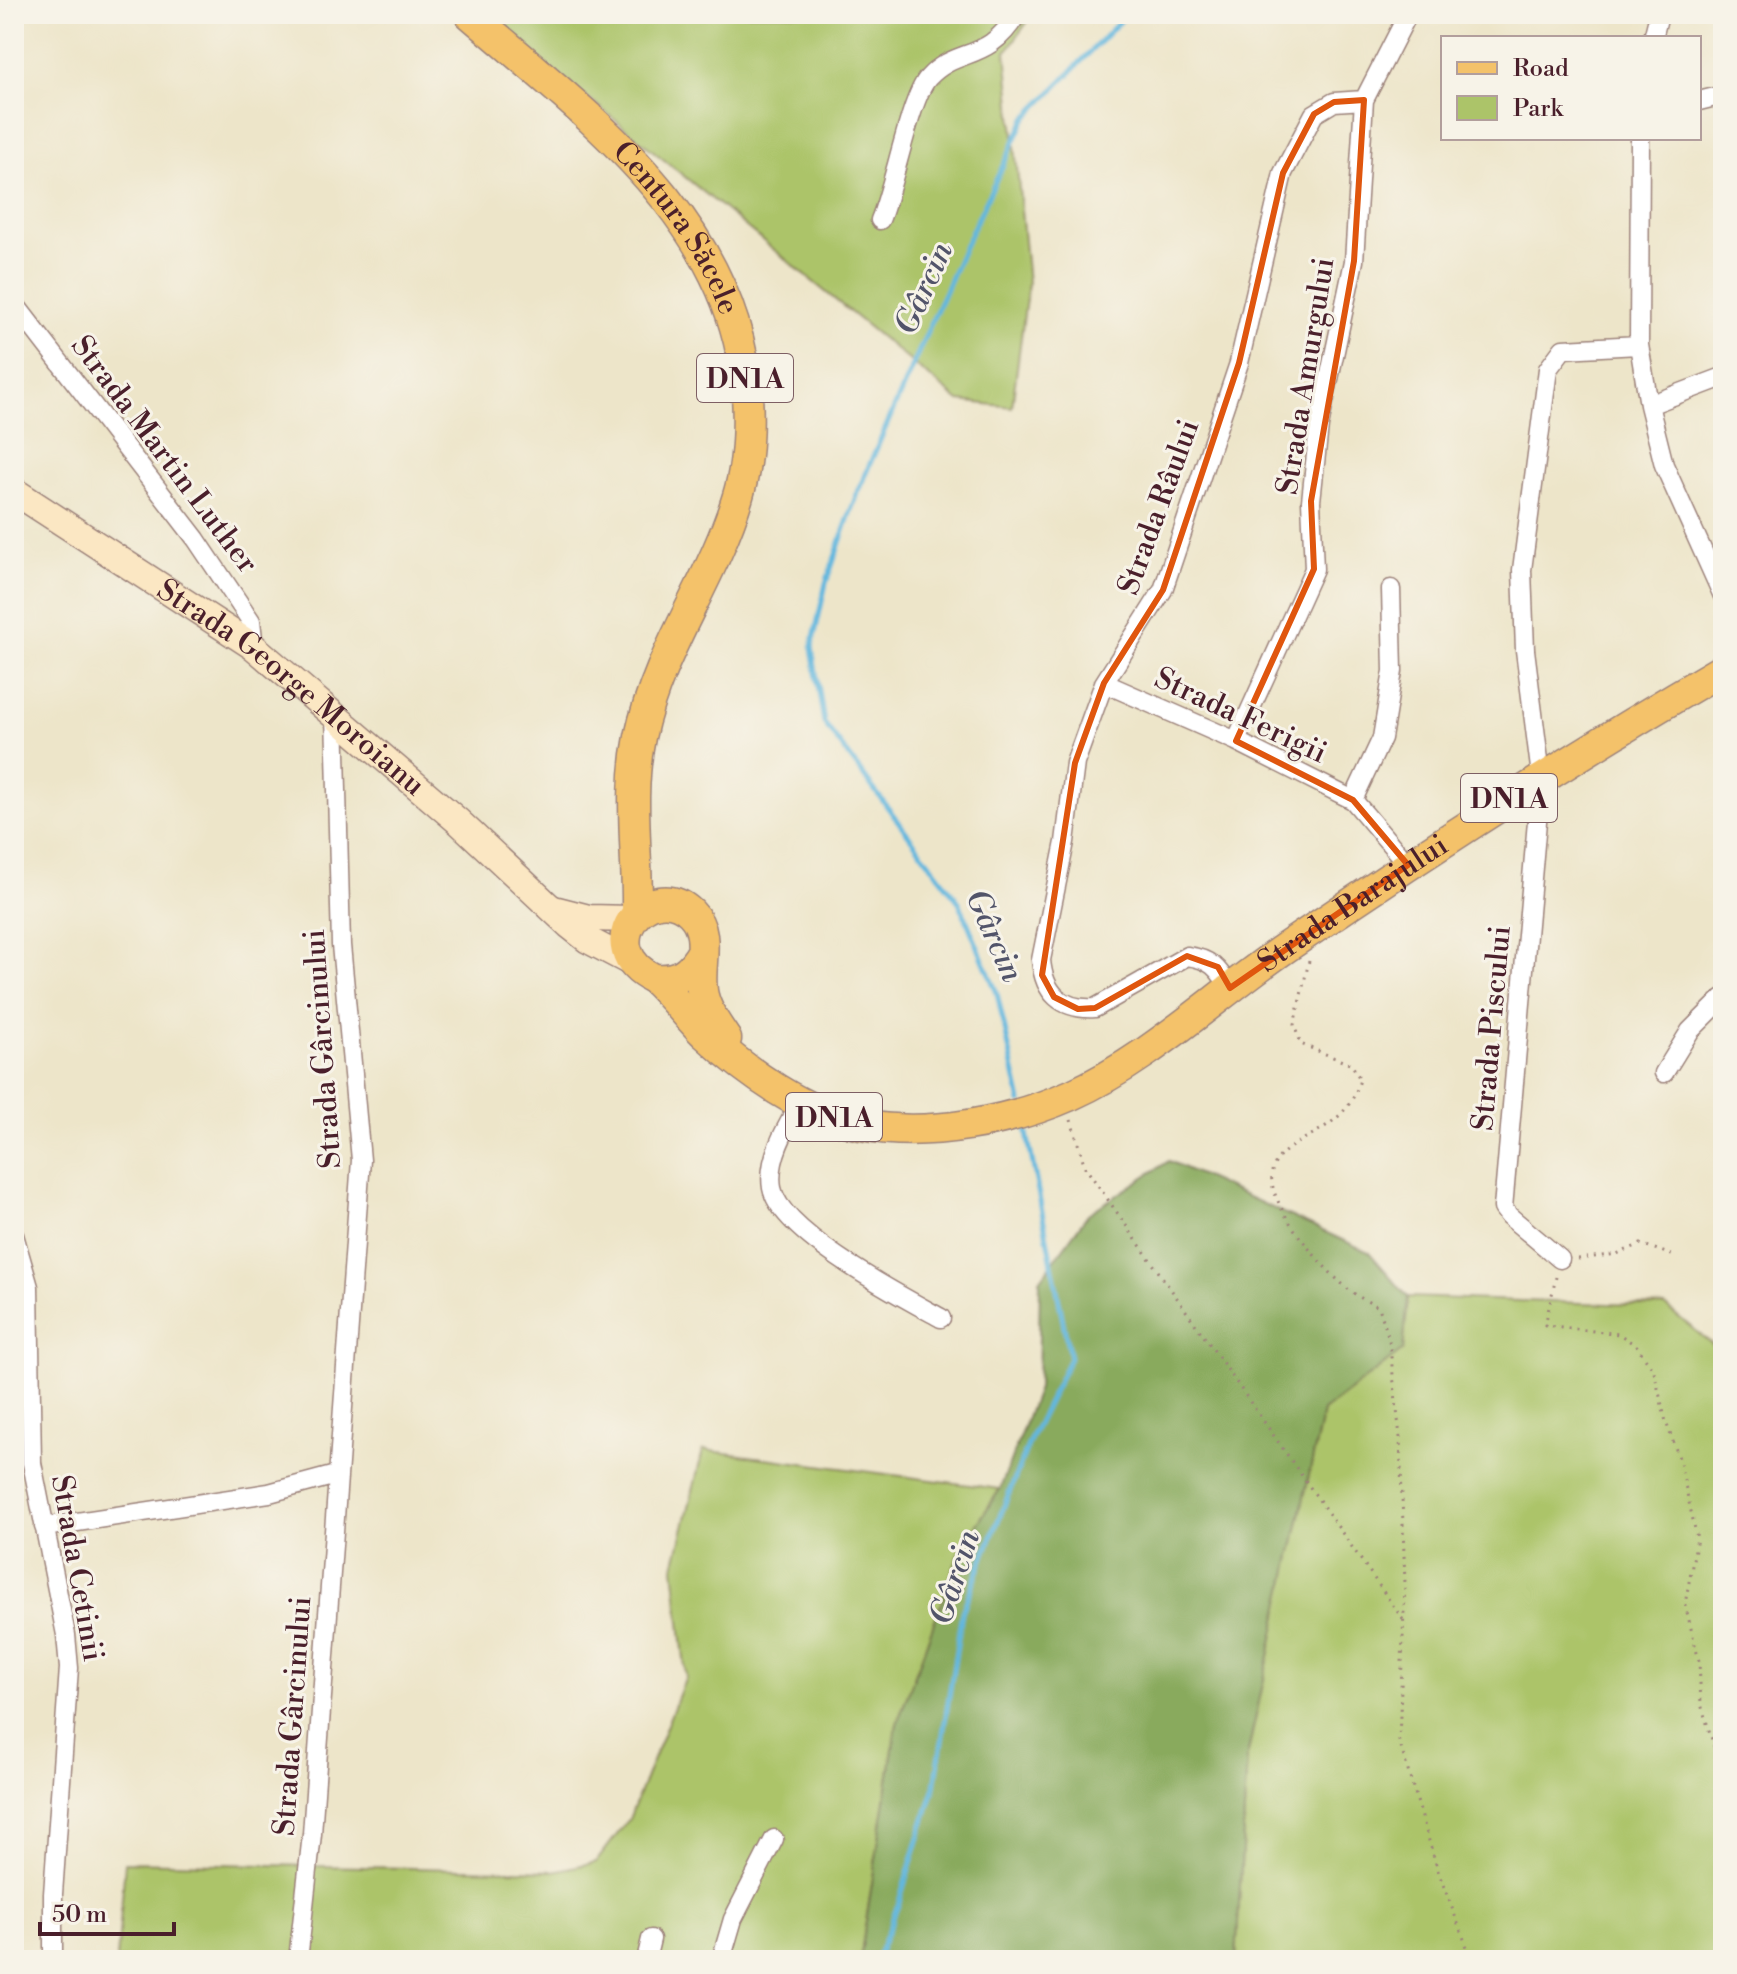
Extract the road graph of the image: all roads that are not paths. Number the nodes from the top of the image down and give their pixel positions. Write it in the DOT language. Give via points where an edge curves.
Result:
graph roads {
  1 [pos="470,14"];
  2 [pos="1017,14"];
  3 [pos="1408,14"];
  4 [pos="1659,14"];
  5 [pos="1654,36"];
  6 [pos="1723,95"];
  7 [pos="1364,100"];
  8 [pos="1701,100"];
  9 [pos="1640,140"];
  10 [pos="880,220"];
  11 [pos="14,303"];
  12 [pos="1639,345"];
  13 [pos="1723,377"];
  14 [pos="1649,405"];
  15 [pos="14,491"];
  16 [pos="1391,589"];
  17 [pos="1723,596"];
  18 [pos="254,647"];
  19 [pos="1723,669"];
  20 [pos="1104,683"];
  21 [pos="335,713"];
  22 [pos="1236,741"];
  23 [pos="1541,776"];
  24 [pos="1353,800"];
  25 [pos="633,825"];
  26 [pos="1408,865"];
  27 [pos="550,907"];
  28 [pos="691,912"];
  29 [pos="635,916"];
  30 [pos="702,952"];
  31 [pos="642,970"];
  32 [pos="1230,988"];
  33 [pos="1723,998"];
  34 [pos="746,1067"];
  35 [pos="1664,1073"];
  36 [pos="801,1102"];
  37 [pos="935,1127"];
  38 [pos="14,1235"];
  39 [pos="1560,1259"];
  40 [pos="941,1318"];
  41 [pos="21,1333"];
  42 [pos="336,1475"];
  43 [pos="44,1527"];
  44 [pos="774,1839"];
  45 [pos="651,1939"];
  46 [pos="53,1960"];
  47 [pos="298,1960"];
  48 [pos="646,1960"];
  49 [pos="721,1960"];
  1 -- 25 [label="main road, Centura Săcele / DN1A" via="628,155 684,219 716,276 741,351 748,436 739,495 648,706 634,775"];
  2 -- 10 [label="street" via="994,43 950,62 926,80 916,96"];
  3 -- 7 [label="street, Strada Amurgului"];
  4 -- 5 [label="street"];
  6 -- 8 [label="street"];
  7 -- 20 [label="street, Strada Râului" via="1334,102 1314,114 1283,173 1239,363 1163,590"];
  7 -- 22 [label="street, Strada Amurgului" via="1354,261 1319,426 1311,501 1314,569"];
  9 -- 12 [label="street"];
  11 -- 18 [label="street, Strada Martin Luther" via="196,539 246,613"];
  12 -- 14 [label="street"];
  12 -- 23 [label="street" via="1563,349 1548,369 1522,570 1525,650"];
  13 -- 14 [label="street"];
  14 -- 17 [label="street" via="1664,465"];
  15 -- 18 [label="main road, Strada George Moroianu"];
  16 -- 24 [label="street, Strada Ferigii" via="1393,671 1382,738"];
  18 -- 21 [label="main road, Strada George Moroianu"];
  19 -- 23 [label="main road, Strada Barajului / DN1A"];
  20 -- 22 [label="street, Strada Ferigii"];
  20 -- 32 [label="street, Strada Râului" via="1075,763 1042,975 1054,997 1078,1009 1095,1008 1187,956 1218,967"];
  21 -- 27 [label="main road, Strada George Moroianu"];
  21 -- 42 [label="street, Strada Gârcinului" via="341,945 361,1160"];
  22 -- 24 [label="street, Strada Ferigii"];
  23 -- 26 [label="main road, Strada Barajului / DN1A"];
  23 -- 39 [label="street, Strada Piscului" via="1503,1208"];
  24 -- 26 [label="street, Strada Ferigii"];
  25 -- 28 [label="main road, Centura Săcele / DN1A" via="656,871"];
  25 -- 29 [label="main road, Centura Săcele / DN1A"];
  26 -- 32 [label="main road, Strada Barajului / DN1A"];
  27 -- 29 [label="main road, Strada George Moroianu" via="589,918"];
  27 -- 31 [label="main road, Strada George Moroianu" via="588,940"];
  28 -- 29 [label="main road" via="670,902 647,906"];
  28 -- 30 [label="main road, DN1A" via="703,937"];
  29 -- 31 [label="main road, DN1A" via="626,932"];
  30 -- 31 [label="main road" via="682,976"];
  30 -- 34 [label="main road, Strada George Moroianu / DN1A" via="703,996 709,1012"];
  31 -- 34 [label="main road, Strada George Moroianu / DN1A"];
  32 -- 37 [label="main road, Strada Barajului / DN1A" via="1130,1062 1069,1096 985,1121"];
  33 -- 35 [label="street" via="1690,1031"];
  34 -- 36 [label="main road, Strada George Moroianu / DN1A"];
  36 -- 37 [label="main road, Strada George Moroianu / DN1A" via="861,1125"];
  36 -- 40 [label="street" via="778,1142 771,1187 781,1209 868,1278"];
  38 -- 41 [label="street, Strada Cetinii" via="29,1287"];
  41 -- 43 [label="street, Strada Cetinii" via="32,1463"];
  42 -- 43 [label="street" via="269,1493"];
  42 -- 47 [label="street, Strada Gârcinului" via="312,1834"];
  43 -- 46 [label="street, Strada Cetinii" via="69,1668"];
  44 -- 49 [label="street" via="733,1919"];
  45 -- 48 [label="street"];
}
